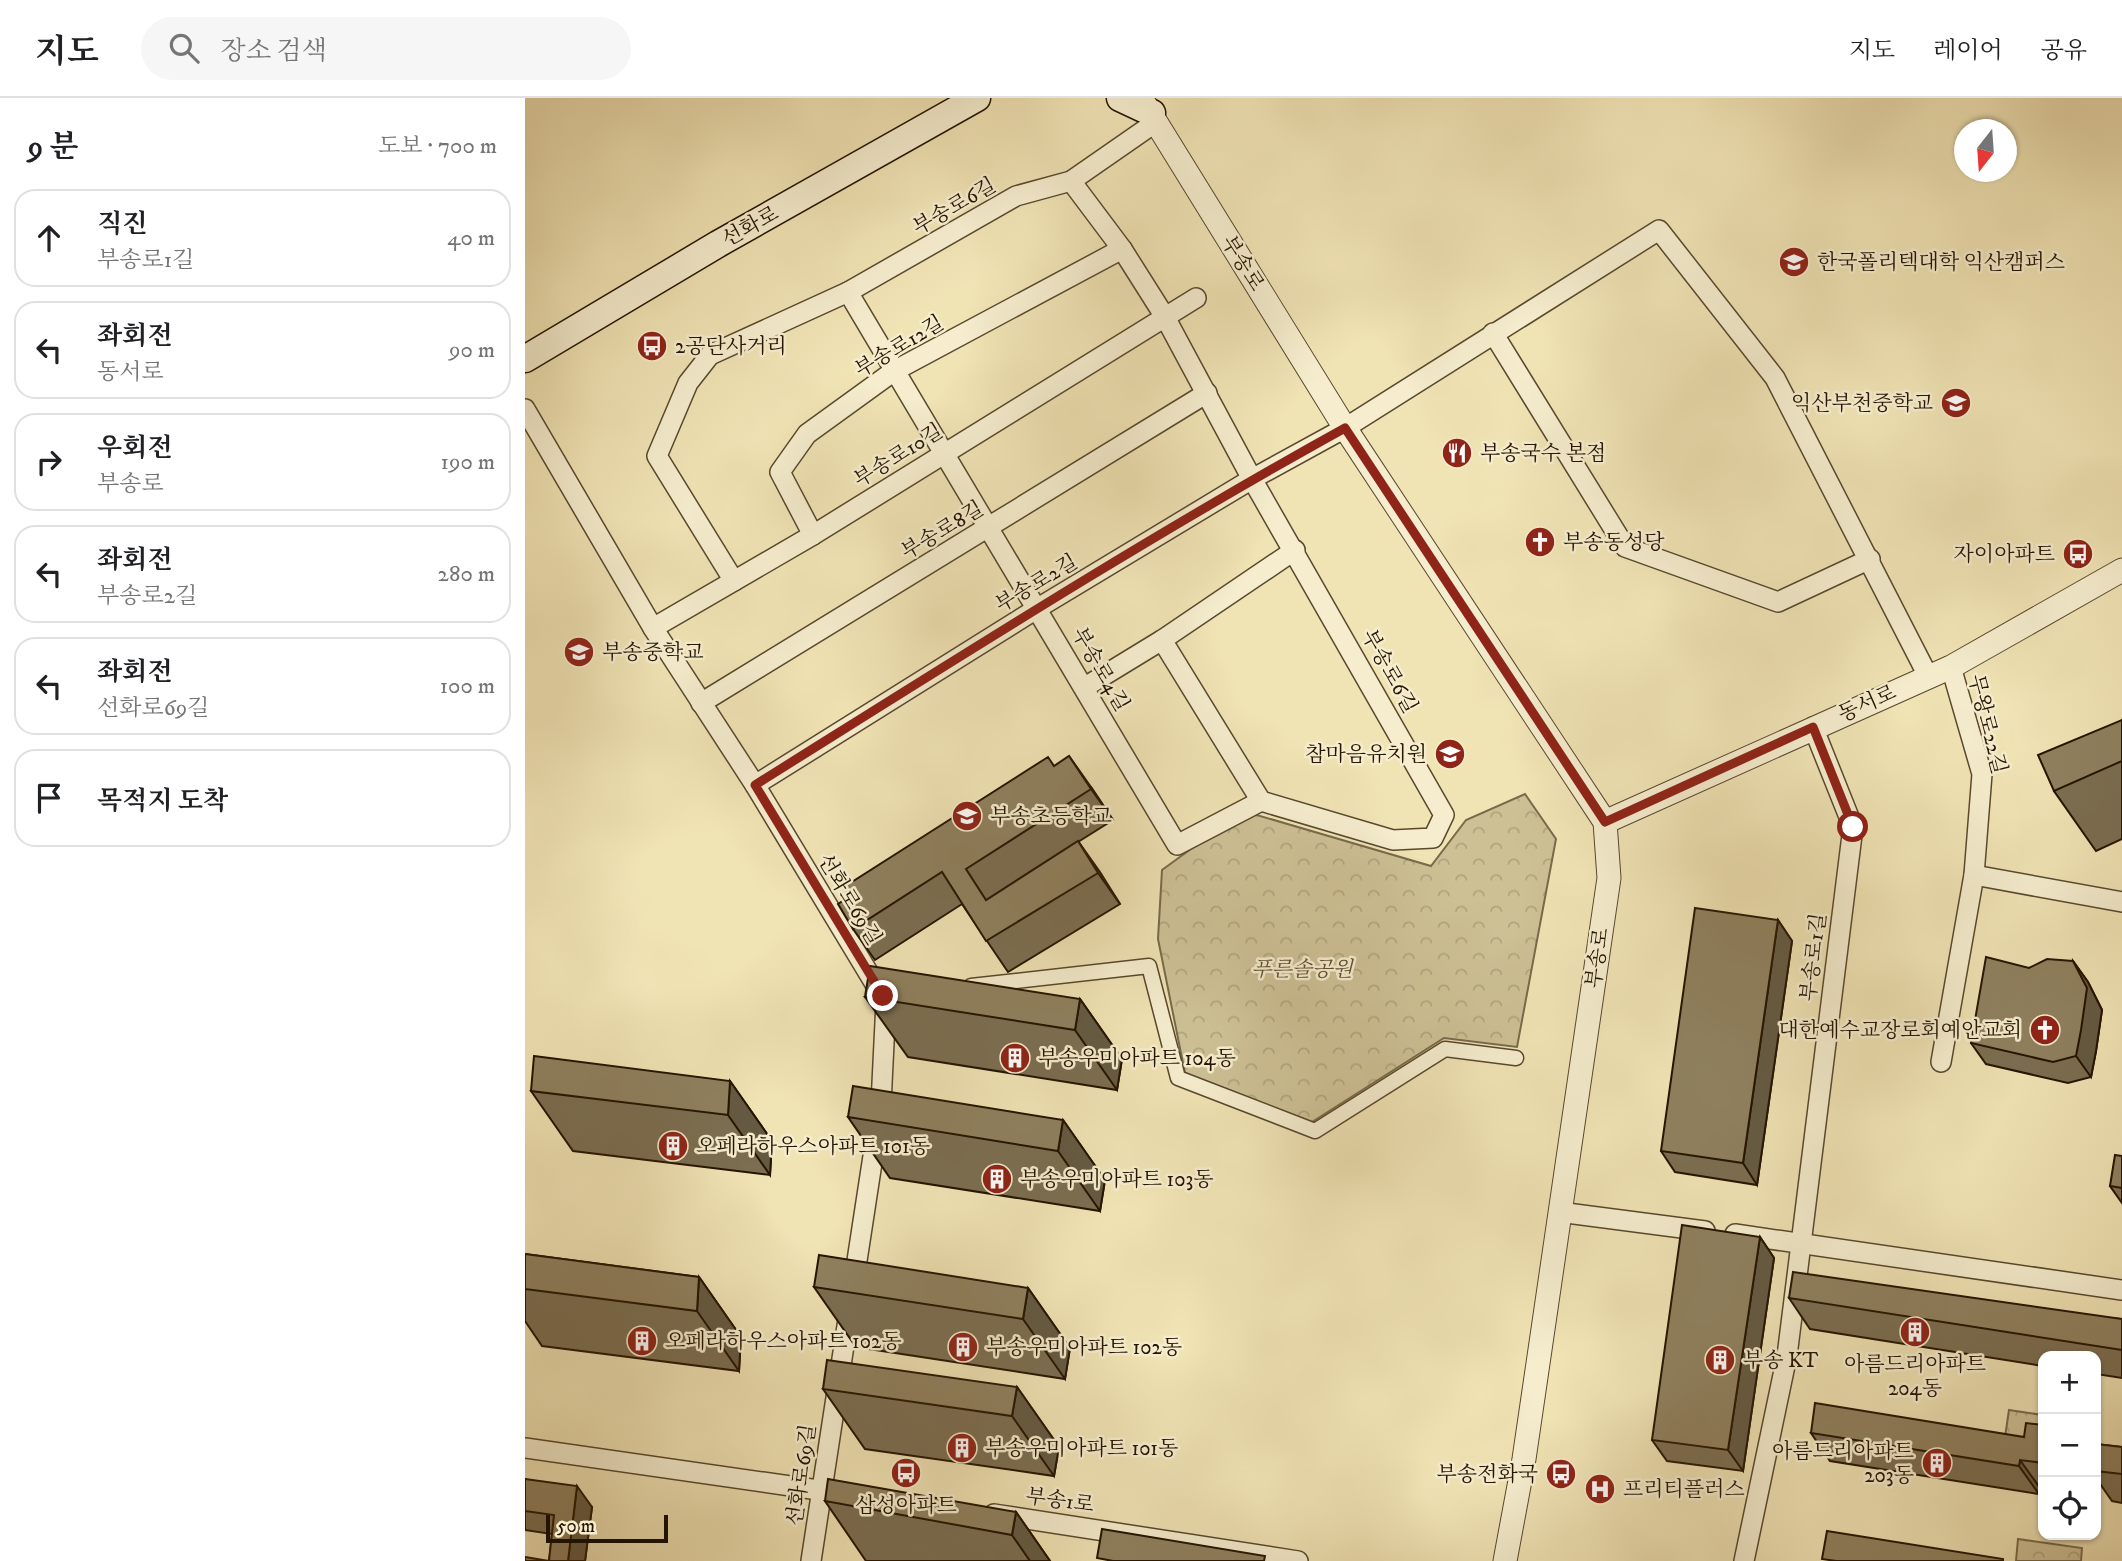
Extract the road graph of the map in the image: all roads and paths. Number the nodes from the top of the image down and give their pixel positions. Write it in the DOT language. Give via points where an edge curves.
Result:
graph roads {
  1 [pos="977,98"];
  2 [pos="1120,98"];
  3 [pos="1151,108"];
  4 [pos="1071,181"];
  5 [pos="1122,249"];
  6 [pos="848,292"];
  7 [pos="1196,298"];
  8 [pos="1165,317"];
  9 [pos="1493,333"];
  10 [pos="525,359"];
  11 [pos="894,371"];
  12 [pos="1207,393"];
  13 [pos="525,409"];
  14 [pos="1345,428"];
  15 [pos="943,453"];
  16 [pos="1252,479"];
  17 [pos="988,528"];
  18 [pos="813,535"];
  19 [pos="1295,551"];
  20 [pos="1870,559"];
  21 [pos="2122,570"];
  22 [pos="734,581"];
  23 [pos="1038,608"];
  24 [pos="653,628"];
  25 [pos="1162,640"];
  26 [pos="1951,667"];
  27 [pos="1928,677"];
  28 [pos="1085,687"];
  29 [pos="701,704"];
  30 [pos="1813,727"];
  31 [pos="755,785"];
  32 [pos="1261,801"];
  33 [pos="1605,822"];
  34 [pos="1974,875"];
  35 [pos="2122,902"];
  36 [pos="962,987"];
  37 [pos="1517,1058"];
  38 [pos="1941,1062"];
  39 [pos="1559,1212"];
  40 [pos="1799,1242"];
  41 [pos="2122,1290"];
  42 [pos="525,1448"];
  43 [pos="821,1490"];
  44 [pos="849,1494"];
  45 [pos="972,1511"];
  46 [pos="811,1561"];
  47 [pos="1298,1561"];
  48 [pos="1505,1561"];
  49 [pos="1744,1561"];
  1 -- 10 [label="main road, 선화로"];
  2 -- 3 [label="main road"];
  3 -- 4 [label="street"];
  3 -- 14 [label="street, 부송로"];
  4 -- 5 [label="street, 부송로6길"];
  4 -- 6 [label="street, 부송로6길" via="1016,196"];
  5 -- 8 [label="street, 부송로6길"];
  5 -- 11 [label="street, 부송로12길"];
  6 -- 11 [label="street, 부송로4길"];
  6 -- 22 [label="street, 부송로6길" via="710,355 688,383 657,456"];
  7 -- 8 [label="street, 부송로10길"];
  8 -- 12 [label="street, 부송로6길"];
  8 -- 15 [label="street, 부송로10길"];
  9 -- 14 [label="street"];
  9 -- 20 [label="street" via="1625,547 1778,602"];
  9 -- 20 [label="street" via="1659,230 1775,378"];
  11 -- 15 [label="street, 부송로4길"];
  11 -- 18 [label="street, 부송로12길" via="807,434 780,472"];
  12 -- 16 [label="street, 부송로6길"];
  12 -- 17 [label="street, 부송로8길"];
  13 -- 24 [label="street, 선화로69길"];
  14 -- 16 [label="street, 부송로2길"];
  14 -- 33 [label="street, 부송로"];
  15 -- 17 [label="street, 부송로4길"];
  15 -- 18 [label="street, 부송로10길"];
  16 -- 19 [label="street, 부송로6길"];
  16 -- 23 [label="street, 부송로2길"];
  17 -- 23 [label="street, 부송로4길"];
  17 -- 29 [label="street, 부송로8길"];
  18 -- 22 [label="street, 부송로10길"];
  19 -- 25 [label="street"];
  19 -- 32 [label="street, 부송로6길" via="1444,815 1433,838 1393,840"];
  20 -- 27 [label="street"];
  21 -- 26 [label="street, 동서로"];
  22 -- 24 [label="street, 부송로10길"];
  23 -- 28 [label="street, 부송로4길"];
  23 -- 31 [label="street, 부송로2길"];
  24 -- 29 [label="street, 선화로69길"];
  25 -- 28 [label="street"];
  25 -- 32 [label="street"];
  26 -- 27 [label="street, 동서로"];
  26 -- 34 [label="street, 무왕로22길" via="1982,775"];
  27 -- 30 [label="street, 동서로"];
  28 -- 32 [label="street, 부송로4길" via="1177,845"];
  29 -- 31 [label="street, 선화로69길"];
  30 -- 33 [label="street, 동서로"];
  30 -- 40 [label="street, 부송로1길" via="1853,827"];
  31 -- 43 [label="street, 선화로69길" via="889,996 881,1104"];
  33 -- 39 [label="street, 부송로" via="1609,878"];
  34 -- 35 [label="street"];
  34 -- 38 [label="street, 무왕로22길"];
  36 -- 37 [label="street" via="1149,967 1178,1079 1315,1131 1445,1049"];
  39 -- 40 [label="street"];
  39 -- 48 [label="street, 부송로"];
  40 -- 41 [label="street"];
  40 -- 49 [label="street, 부송로1길" via="1787,1356"];
  42 -- 43 [label="street"];
  43 -- 44 [label="street"];
  43 -- 46 [label="street, 선화로69길"];
  45 -- 47 [label="street, 부송1로"];
}
